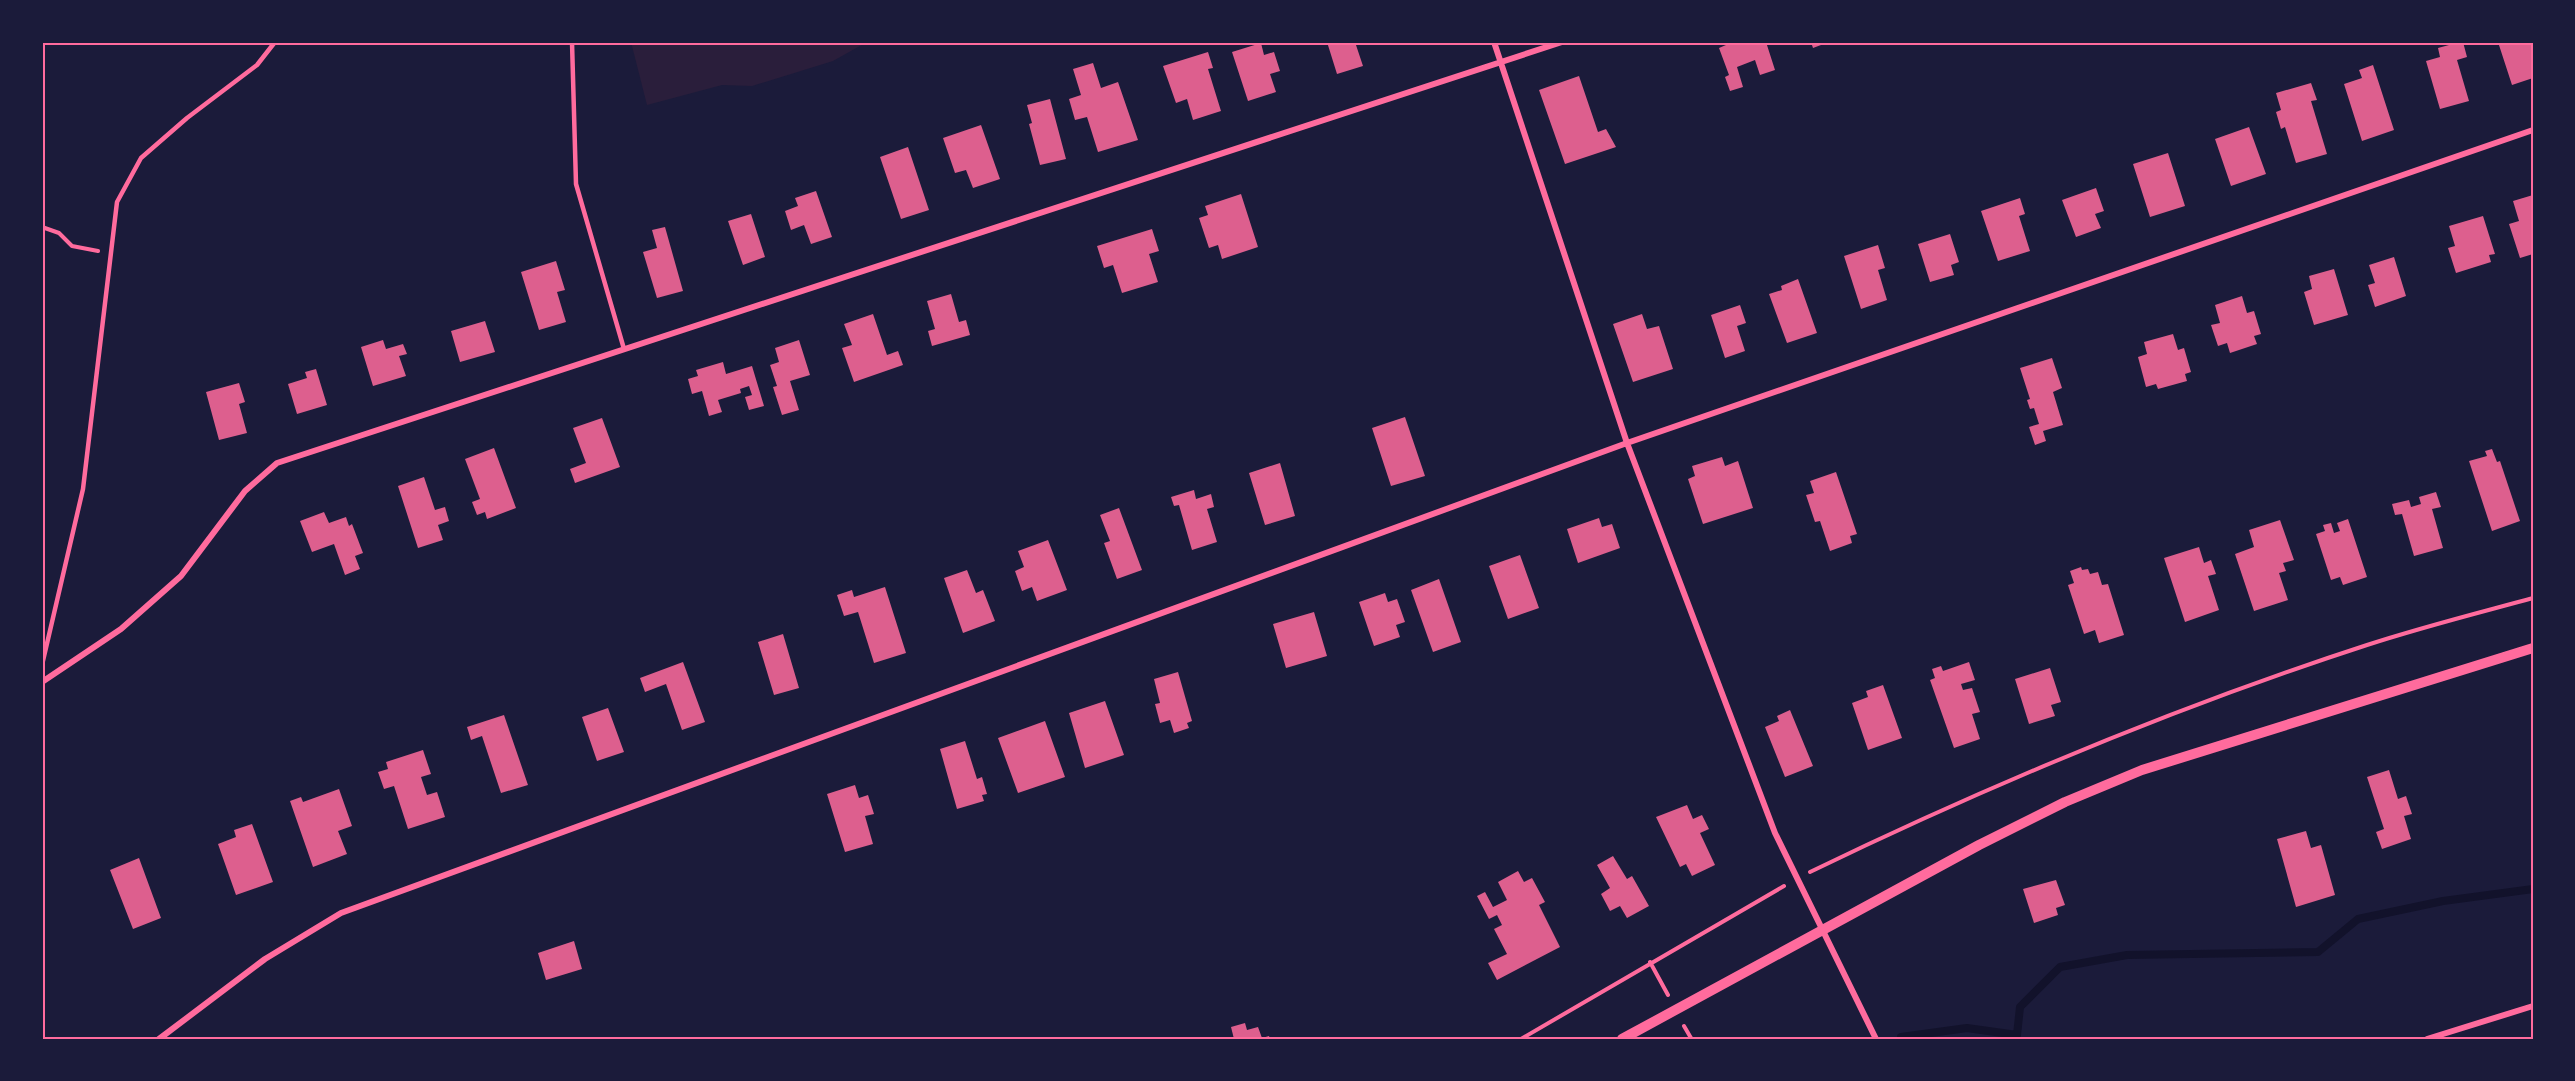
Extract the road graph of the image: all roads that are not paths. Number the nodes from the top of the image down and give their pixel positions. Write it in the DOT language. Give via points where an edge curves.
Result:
graph roads {
  1 [pos="275,42"];
  2 [pos="572,42"];
  3 [pos="1494,42"];
  4 [pos="1563,42"];
  5 [pos="1502,63"];
  6 [pos="2533,130"];
  7 [pos="624,350"];
  8 [pos="1627,443"];
  9 [pos="2533,648"];
  10 [pos="42,665"];
  11 [pos="42,682"];
  12 [pos="1822,931"];
  13 [pos="2533,1006"];
  14 [pos="159,1039"];
  15 [pos="1622,1039"];
  16 [pos="1876,1039"];
  17 [pos="2427,1039"];
  1 -- 10 [label="lane" via="257,65 141,158 117,202 83,489"];
  2 -- 7 [label="lane" via="576,184"];
  3 -- 5 [label="street"];
  4 -- 5 [label="street"];
  5 -- 7 [label="street"];
  5 -- 8 [label="street"];
  6 -- 8 [label="street"];
  7 -- 11 [label="street" via="278,463 245,491 181,576 121,629"];
  8 -- 12 [label="street" via="1776,833"];
  8 -- 14 [label="street" via="340,913 265,959"];
  9 -- 12 [label="street" via="2142,770 2065,802 1979,845"];
  12 -- 15 [label="street"];
  12 -- 16 [label="street"];
  13 -- 17 [label="street"];
}
